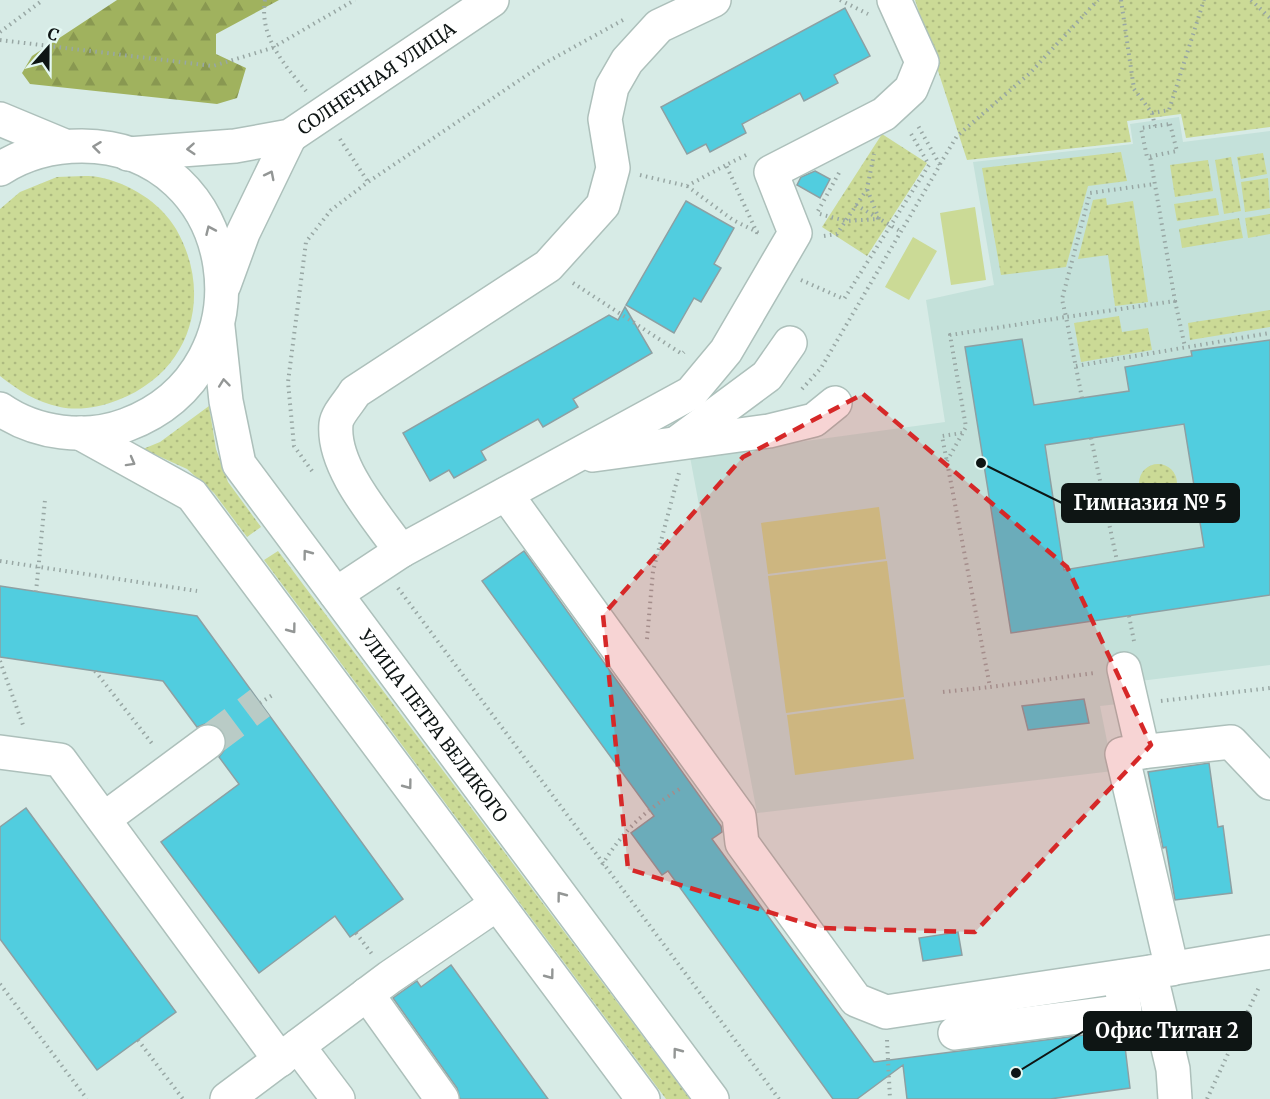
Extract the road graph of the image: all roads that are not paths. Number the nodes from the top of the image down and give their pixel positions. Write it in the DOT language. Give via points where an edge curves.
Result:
graph roads {
  1 [pos="492,0"];
  2 [pos="714,0"];
  3 [pos="894,0"];
  4 [pos="0,119"];
  5 [pos="290,136"];
  6 [pos="65,146"];
  7 [pos="128,154"];
  8 [pos="0,169"];
  9 [pos="223,287"];
  10 [pos="218,327"];
  11 [pos="790,343"];
  12 [pos="835,403"];
  13 [pos="0,409"];
  14 [pos="37,427"];
  15 [pos="80,433"];
  16 [pos="0,434"];
  17 [pos="571,458"];
  18 [pos="678,458"];
  19 [pos="506,494"];
  20 [pos="391,558"];
  21 [pos="336,594"];
  22 [pos="1113,671"];
  23 [pos="208,742"];
  24 [pos="0,752"];
  25 [pos="1143,752"];
  26 [pos="1270,783"];
  27 [pos="104,819"];
  28 [pos="497,904"];
  29 [pos="1270,951"];
  30 [pos="1147,973"];
  31 [pos="367,994"];
  32 [pos="955,1033"];
  33 [pos="289,1053"];
  34 [pos="227,1099"];
  35 [pos="338,1099"];
  36 [pos="442,1099"];
  37 [pos="643,1099"];
  38 [pos="712,1099"];
  39 [pos="1175,1099"];
  1 -- 5 [label="street, СОЛНЕЧНАЯ УЛИЦА"];
  2 -- 20 [label="street" via="659,26 627,61 612,87 605,119 613,168 603,205 548,266 356,392 336,422 338,446 351,481"];
  3 -- 17 [label="street" via="922,62 911,89 884,114 771,172 795,233 726,351 691,393"];
  4 -- 6 [label="street"];
  5 -- 7 [label="street, СОЛНЕЧНАЯ УЛИЦА, one-way" via="235,146"];
  9 -- 5 [label="street, СОЛНЕЧНАЯ УЛИЦА, one-way" via="243,232"];
  7 -- 6 [label="street, one-way" via="97,146"];
  6 -- 8 [label="street" via="38,151"];
  9 -- 7 [label="street, one-way" via="216,244 196,206 166,174"];
  9 -- 10 [label="street"];
  10 -- 15 [label="street" via="202,365 175,397 140,420 100,432"];
  21 -- 10 [label="street, УЛИЦА ПЕТРА ВЕЛИКОГО, one-way" via="239,464 226,401"];
  11 -- 18 [label="street" via="767,376"];
  12 -- 18 [label="street" via="814,420"];
  13 -- 14 [label="street"];
  14 -- 15 [label="street"];
  14 -- 16 [label="street"];
  15 -- 28 [label="street, one-way" via="192,495"];
  17 -- 18 [label="street"];
  17 -- 19 [label="street"];
  19 -- 20 [label="street"];
  19 -- 30 [label="street" via="739,816 742,843 856,1000 886,1012"];
  20 -- 21 [label="street"];
  38 -- 21 [label="street, УЛИЦА ПЕТРА ВЕЛИКОГО, one-way"];
  22 -- 25 [label="street" via="1136,719"];
  23 -- 27 [label="street"];
  24 -- 27 [label="street" via="60,760"];
  25 -- 26 [label="street" via="1231,742"];
  25 -- 30 [label="street" via="1122,754"];
  27 -- 33 [label="street"];
  28 -- 31 [label="street"];
  28 -- 37 [label="street, one-way"];
  29 -- 30 [label="street"];
  30 -- 32 [label="street" via="1125,1011"];
  30 -- 39 [label="street" via="1173,1069"];
  31 -- 33 [label="street"];
  31 -- 36 [label="street"];
  33 -- 34 [label="street"];
  33 -- 35 [label="street"];
}
